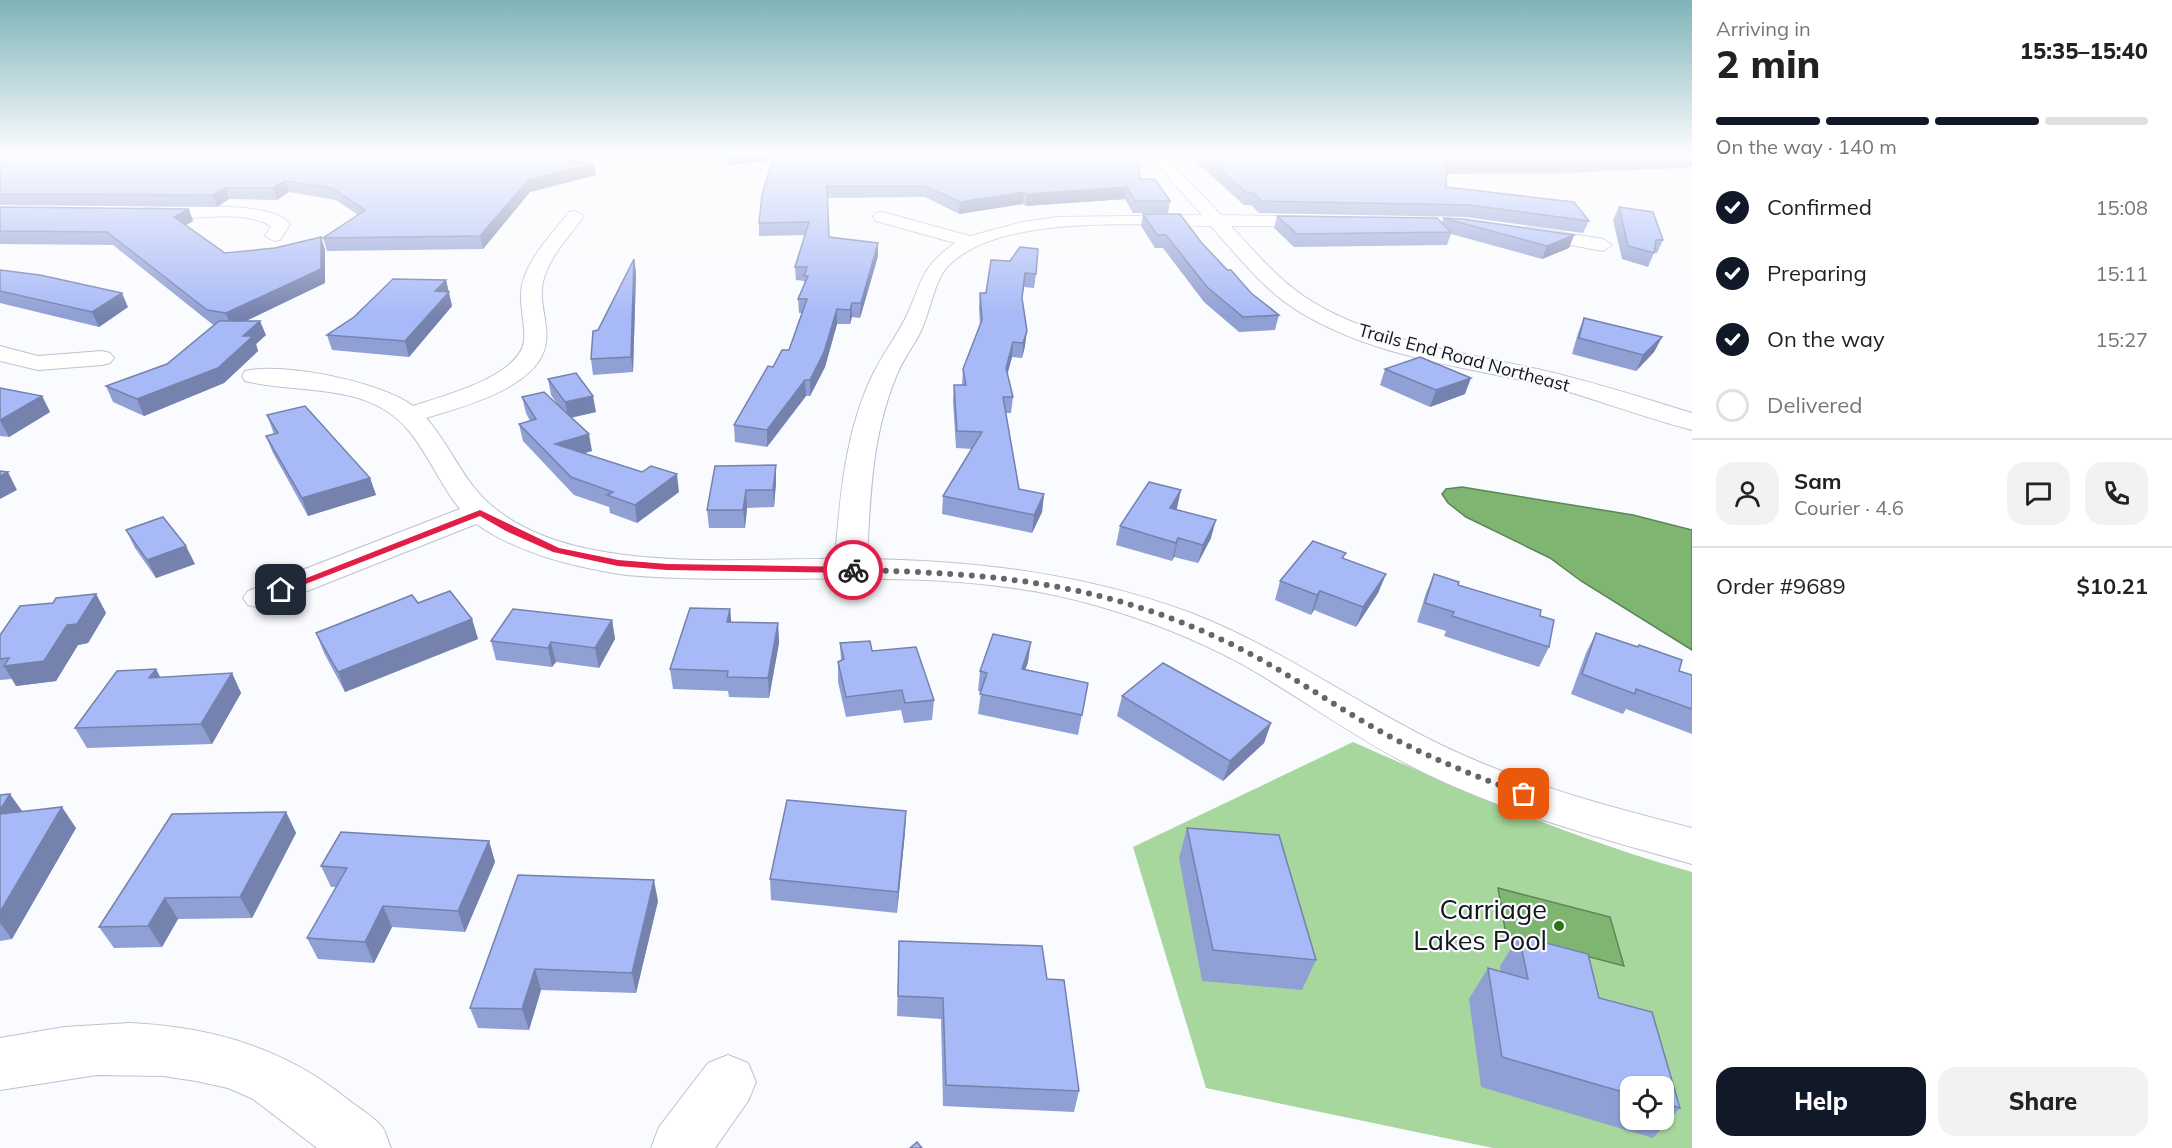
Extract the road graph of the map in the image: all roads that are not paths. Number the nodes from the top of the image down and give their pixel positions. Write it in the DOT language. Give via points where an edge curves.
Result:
graph roads {
  1 [pos="1203,209"];
  2 [pos="130,213"];
  3 [pos="576,216"];
  4 [pos="882,217"];
  5 [pos="1215,220"];
  6 [pos="1345,221"];
  7 [pos="1504,229"];
  8 [pos="274,236"];
  9 [pos="970,242"];
  10 [pos="1603,244"];
  11 [pos="0,353"];
  12 [pos="102,358"];
  13 [pos="254,376"];
  14 [pos="410,415"];
  15 [pos="1692,422"];
  16 [pos="480,512"];
  17 [pos="850,570"];
  18 [pos="260,598"];
  19 [pos="1692,846"];
  20 [pos="0,1064"];
  21 [pos="728,1082"];
  22 [pos="362,1148"];
  23 [pos="680,1148"];
  1 -- 5 [label="street, Trails End Road Northeast"];
  2 -- 8 [label="street" via="258,215 281,224"];
  3 -- 14 [label="street" via="534,277 531,293 535,344 529,358 517,370 487,387"];
  4 -- 9 [label="street"];
  5 -- 6 [label="street"];
  5 -- 9 [label="street" via="1058,223 1010,230"];
  5 -- 15 [label="street, Trails End Road Northeast" via="1274,284 1326,318 1411,347 1542,377"];
  7 -- 10 [label="street"];
  9 -- 17 [label="street" via="948,255 929,278 916,320 896,350 879,388 857,465"];
  11 -- 12 [label="street" via="30,363 59,364"];
  13 -- 14 [label="street" via="344,386 379,398"];
  14 -- 16 [label="street"];
  16 -- 17 [label="street" via="509,530 557,550 618,563"];
  16 -- 18 [label="street"];
  17 -- 19 [label="street" via="1003,577 1056,585 1142,607 1231,644 1428,756 1558,806"];
  20 -- 22 [label="street" via="64,1053 115,1050 162,1050 220,1059 269,1079"];
  21 -- 23 [label="street"];
}
